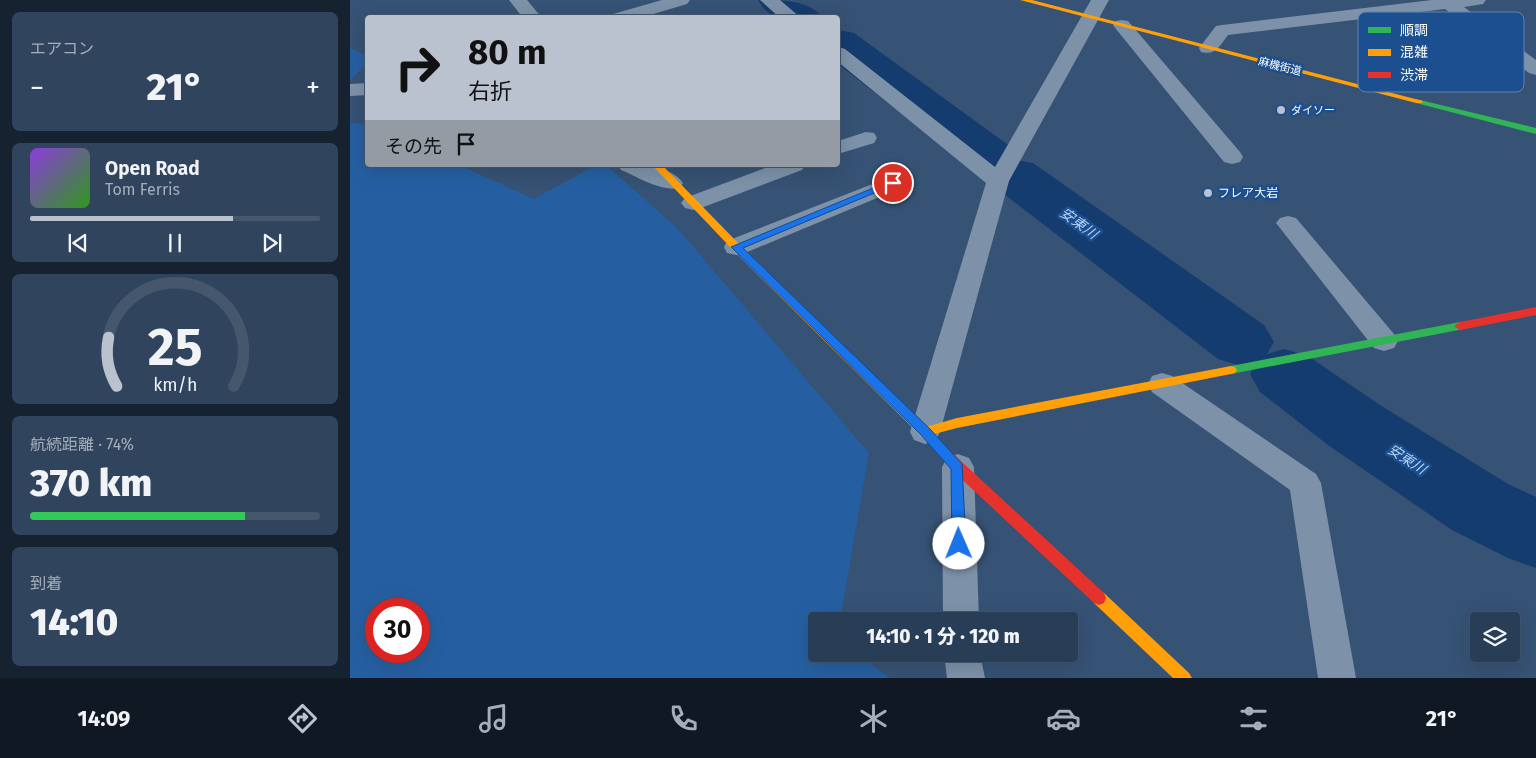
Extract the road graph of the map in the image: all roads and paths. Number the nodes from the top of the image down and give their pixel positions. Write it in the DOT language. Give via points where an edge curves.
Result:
graph roads {
  1 [pos="518,0"];
  2 [pos="681,0"];
  3 [pos="769,0"];
  4 [pos="1024,0"];
  5 [pos="1477,0"];
  6 [pos="1448,3"];
  7 [pos="1095,9"];
  8 [pos="1373,12"];
  9 [pos="1460,12"];
  10 [pos="1358,14"];
  11 [pos="530,15"];
  12 [pos="629,15"];
  13 [pos="788,15"];
  14 [pos="1122,25"];
  15 [pos="1208,48"];
  16 [pos="840,55"];
  17 [pos="1524,60"];
  18 [pos="1536,69"];
  19 [pos="1358,86"];
  20 [pos="365,89"];
  21 [pos="350,90"];
  22 [pos="1382,92"];
  23 [pos="1536,131"];
  24 [pos="866,138"];
  25 [pos="840,147"];
  26 [pos="1232,157"];
  27 [pos="633,167"];
  28 [pos="659,167"];
  29 [pos="789,167"];
  30 [pos="998,181"];
  31 [pos="672,183"];
  32 [pos="893,183"];
  33 [pos="693,203"];
  34 [pos="1288,223"];
  35 [pos="736,247"];
  36 [pos="1536,311"];
  37 [pos="1384,341"];
  38 [pos="1162,384"];
  39 [pos="925,432"];
  40 [pos="958,467"];
  41 [pos="961,612"];
  42 [pos="963,662"];
  43 [pos="966,678"];
  44 [pos="1184,678"];
  45 [pos="1337,678"];
  1 -- 11 [label="street"];
  2 -- 12 [label="street"];
  3 -- 13 [label="street"];
  4 -- 7 [label="street, 麻機街道"];
  5 -- 6 [label="street"];
  6 -- 8 [label="street"];
  6 -- 9 [label="street"];
  7 -- 14 [label="street, 麻機街道"];
  7 -- 30 [label="street"];
  10 -- 15 [label="street" via="1222,30"];
  14 -- 15 [label="street, 麻機街道"];
  14 -- 26 [label="street"];
  15 -- 19 [label="street, 麻機街道"];
  16 -- 30 [label="street"];
  17 -- 18 [label="street"];
  20 -- 21 [label="street"];
  22 -- 23 [label="street, 麻機街道"];
  24 -- 25 [label="street"];
  27 -- 31 [label="street"];
  28 -- 31 [label="street"];
  29 -- 33 [label="street"];
  30 -- 39 [label="street"];
  31 -- 33 [label="street"];
  32 -- 35 [label="street"];
  33 -- 35 [label="street"];
  34 -- 37 [label="street"];
  35 -- 39 [label="street"];
  36 -- 37 [label="street"];
  37 -- 38 [label="street"];
  38 -- 39 [label="street"];
  38 -- 45 [label="street" via="1305,483"];
  39 -- 40 [label="street"];
  40 -- 41 [label="street"];
  40 -- 44 [label="street"];
  42 -- 43 [label="street"];
}
